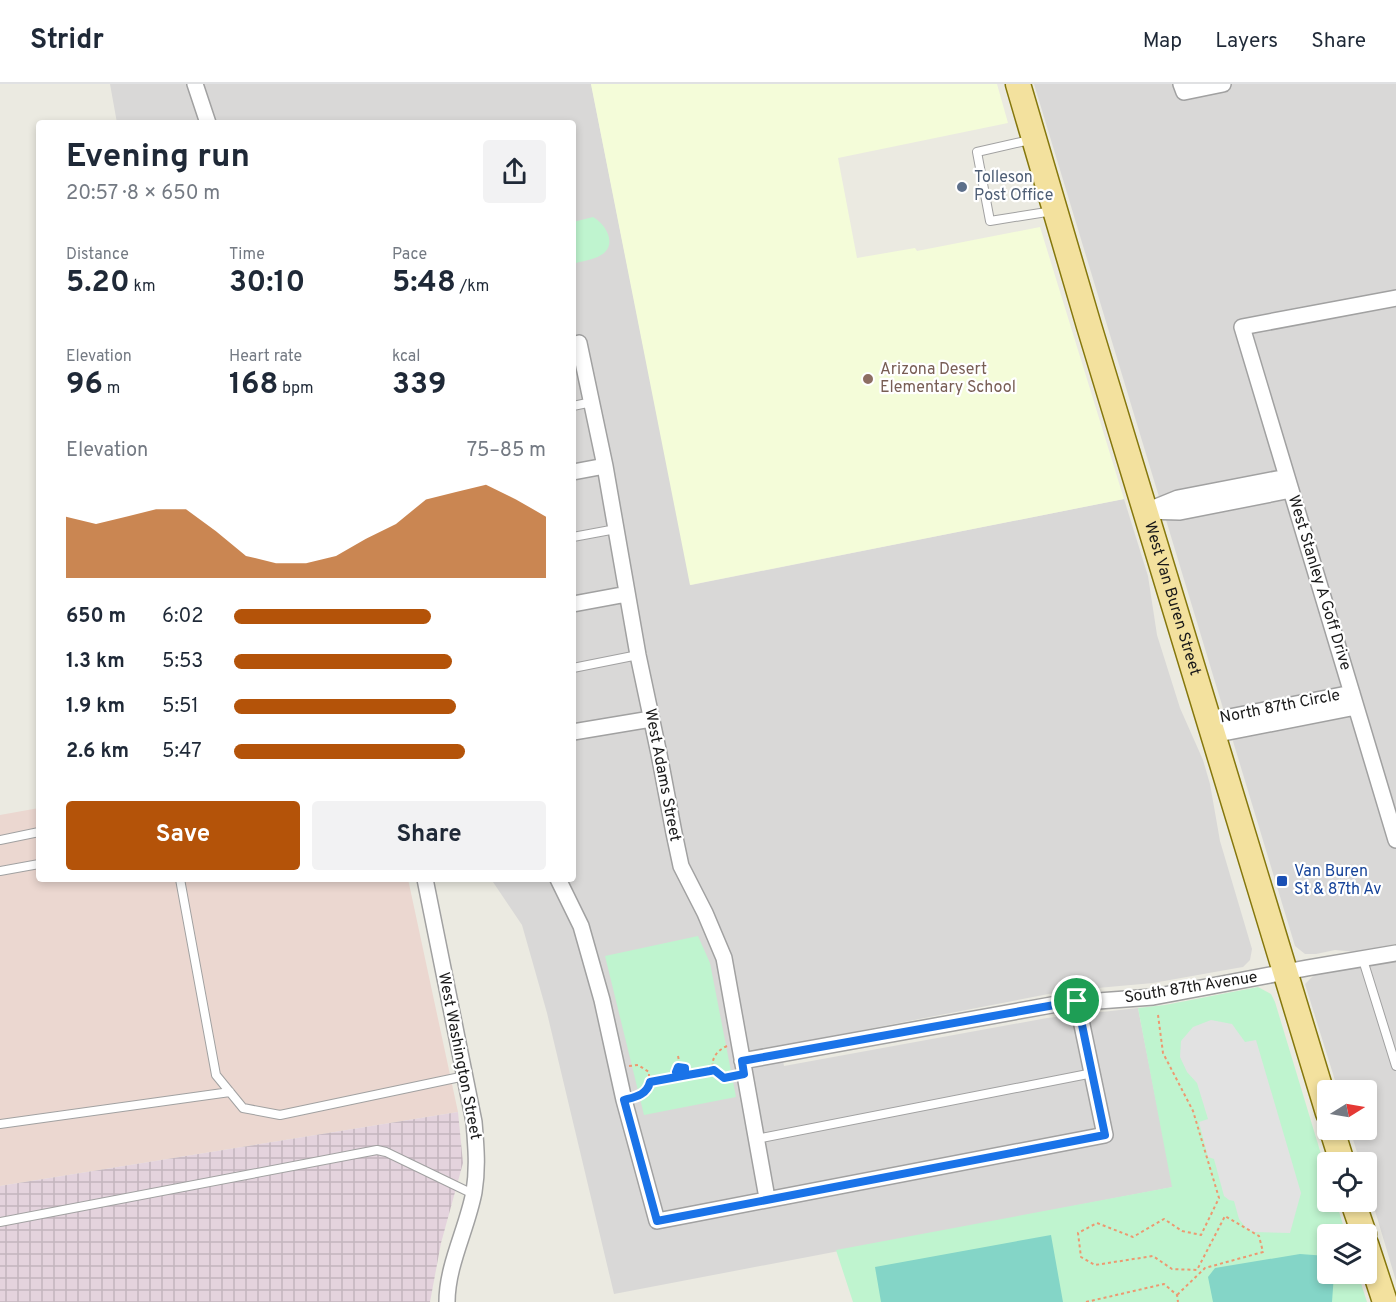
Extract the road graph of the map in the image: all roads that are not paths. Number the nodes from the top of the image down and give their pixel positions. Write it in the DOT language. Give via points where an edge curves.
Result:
graph roads {
  1 [pos="195,84"];
  2 [pos="1018,84"];
  3 [pos="1223,84"];
  4 [pos="1183,88"];
  5 [pos="207,120"];
  6 [pos="1035,140"];
  7 [pos="1055,211"];
  8 [pos="1396,298"];
  9 [pos="576,344"];
  10 [pos="592,402"];
  11 [pos="576,405"];
  12 [pos="605,466"];
  13 [pos="576,471"];
  14 [pos="1289,484"];
  15 [pos="1145,511"];
  16 [pos="616,529"];
  17 [pos="576,536"];
  18 [pos="627,594"];
  19 [pos="576,603"];
  20 [pos="638,655"];
  21 [pos="576,667"];
  22 [pos="1354,700"];
  23 [pos="651,719"];
  24 [pos="1211,728"];
  25 [pos="576,732"];
  26 [pos="36,833"];
  27 [pos="0,840"];
  28 [pos="1396,840"];
  29 [pos="36,865"];
  30 [pos="0,871"];
  31 [pos="181,882"];
  32 [pos="426,882"];
  33 [pos="559,882"];
  34 [pos="1396,953"];
  35 [pos="1363,960"];
  36 [pos="1285,972"];
  37 [pos="1077,1001"];
  38 [pos="1396,1066"];
  39 [pos="743,1068"];
  40 [pos="1093,1073"];
  41 [pos="465,1076"];
  42 [pos="1318,1080"];
  43 [pos="230,1092"];
  44 [pos="0,1124"];
  45 [pos="756,1139"];
  46 [pos="474,1194"];
  47 [pos="767,1198"];
  48 [pos="0,1222"];
  49 [pos="1377,1279"];
  50 [pos="447,1302"];
  51 [pos="1384,1302"];
  1 -- 5 [label="street"];
  2 -- 6 [label="main road, West Van Buren Street"];
  3 -- 4 [label="street"];
  6 -- 7 [label="main road, West Van Buren Street"];
  6 -- 7 [label="lane" via="977,152 990,221"];
  7 -- 15 [label="main road, West Van Buren Street"];
  8 -- 14 [label="street, West Stanley A Goff Drive" via="1242,327"];
  9 -- 10 [label="street, West Adams Street"];
  10 -- 11 [label="lane"];
  10 -- 12 [label="street, West Adams Street"];
  12 -- 13 [label="street"];
  12 -- 16 [label="street, West Adams Street"];
  14 -- 15 [label="street" via="1180,512"];
  14 -- 22 [label="street, West Stanley A Goff Drive"];
  15 -- 24 [label="main road, West Van Buren Street"];
  16 -- 17 [label="lane"];
  16 -- 18 [label="street, West Adams Street"];
  18 -- 19 [label="street"];
  18 -- 20 [label="street, West Adams Street"];
  20 -- 21 [label="lane"];
  20 -- 23 [label="street, West Adams Street"];
  22 -- 24 [label="street, North 87th Circle"];
  22 -- 28 [label="street, West Stanley A Goff Drive"];
  23 -- 25 [label="street"];
  23 -- 39 [label="street, West Adams Street" via="681,866 724,957"];
  24 -- 36 [label="main road, West Van Buren Street"];
  26 -- 27 [label="lane"];
  29 -- 30 [label="lane"];
  31 -- 43 [label="lane" via="216,1075"];
  32 -- 41 [label="street, West Washington Street"];
  33 -- 47 [label="street" via="581,926 657,1221"];
  34 -- 35 [label="street, South 87th Avenue"];
  35 -- 36 [label="street, South 87th Avenue"];
  35 -- 38 [label="lane"];
  36 -- 37 [label="street, South 87th Avenue" via="1153,997"];
  36 -- 42 [label="main road, West Van Buren Street"];
  37 -- 39 [label="street, South 87th Avenue"];
  37 -- 40 [label="street"];
  39 -- 45 [label="street, West Adams Street"];
  40 -- 45 [label="lane"];
  40 -- 47 [label="street" via="1105,1135"];
  41 -- 43 [label="lane" via="280,1115 243,1108"];
  41 -- 46 [label="street, West Washington Street" via="478,1161"];
  43 -- 44 [label="lane"];
  45 -- 47 [label="street, West Adams Street"];
  46 -- 48 [label="lane" via="377,1150"];
  46 -- 50 [label="street, West Washington Street"];
  49 -- 51 [label="main road"];
}
